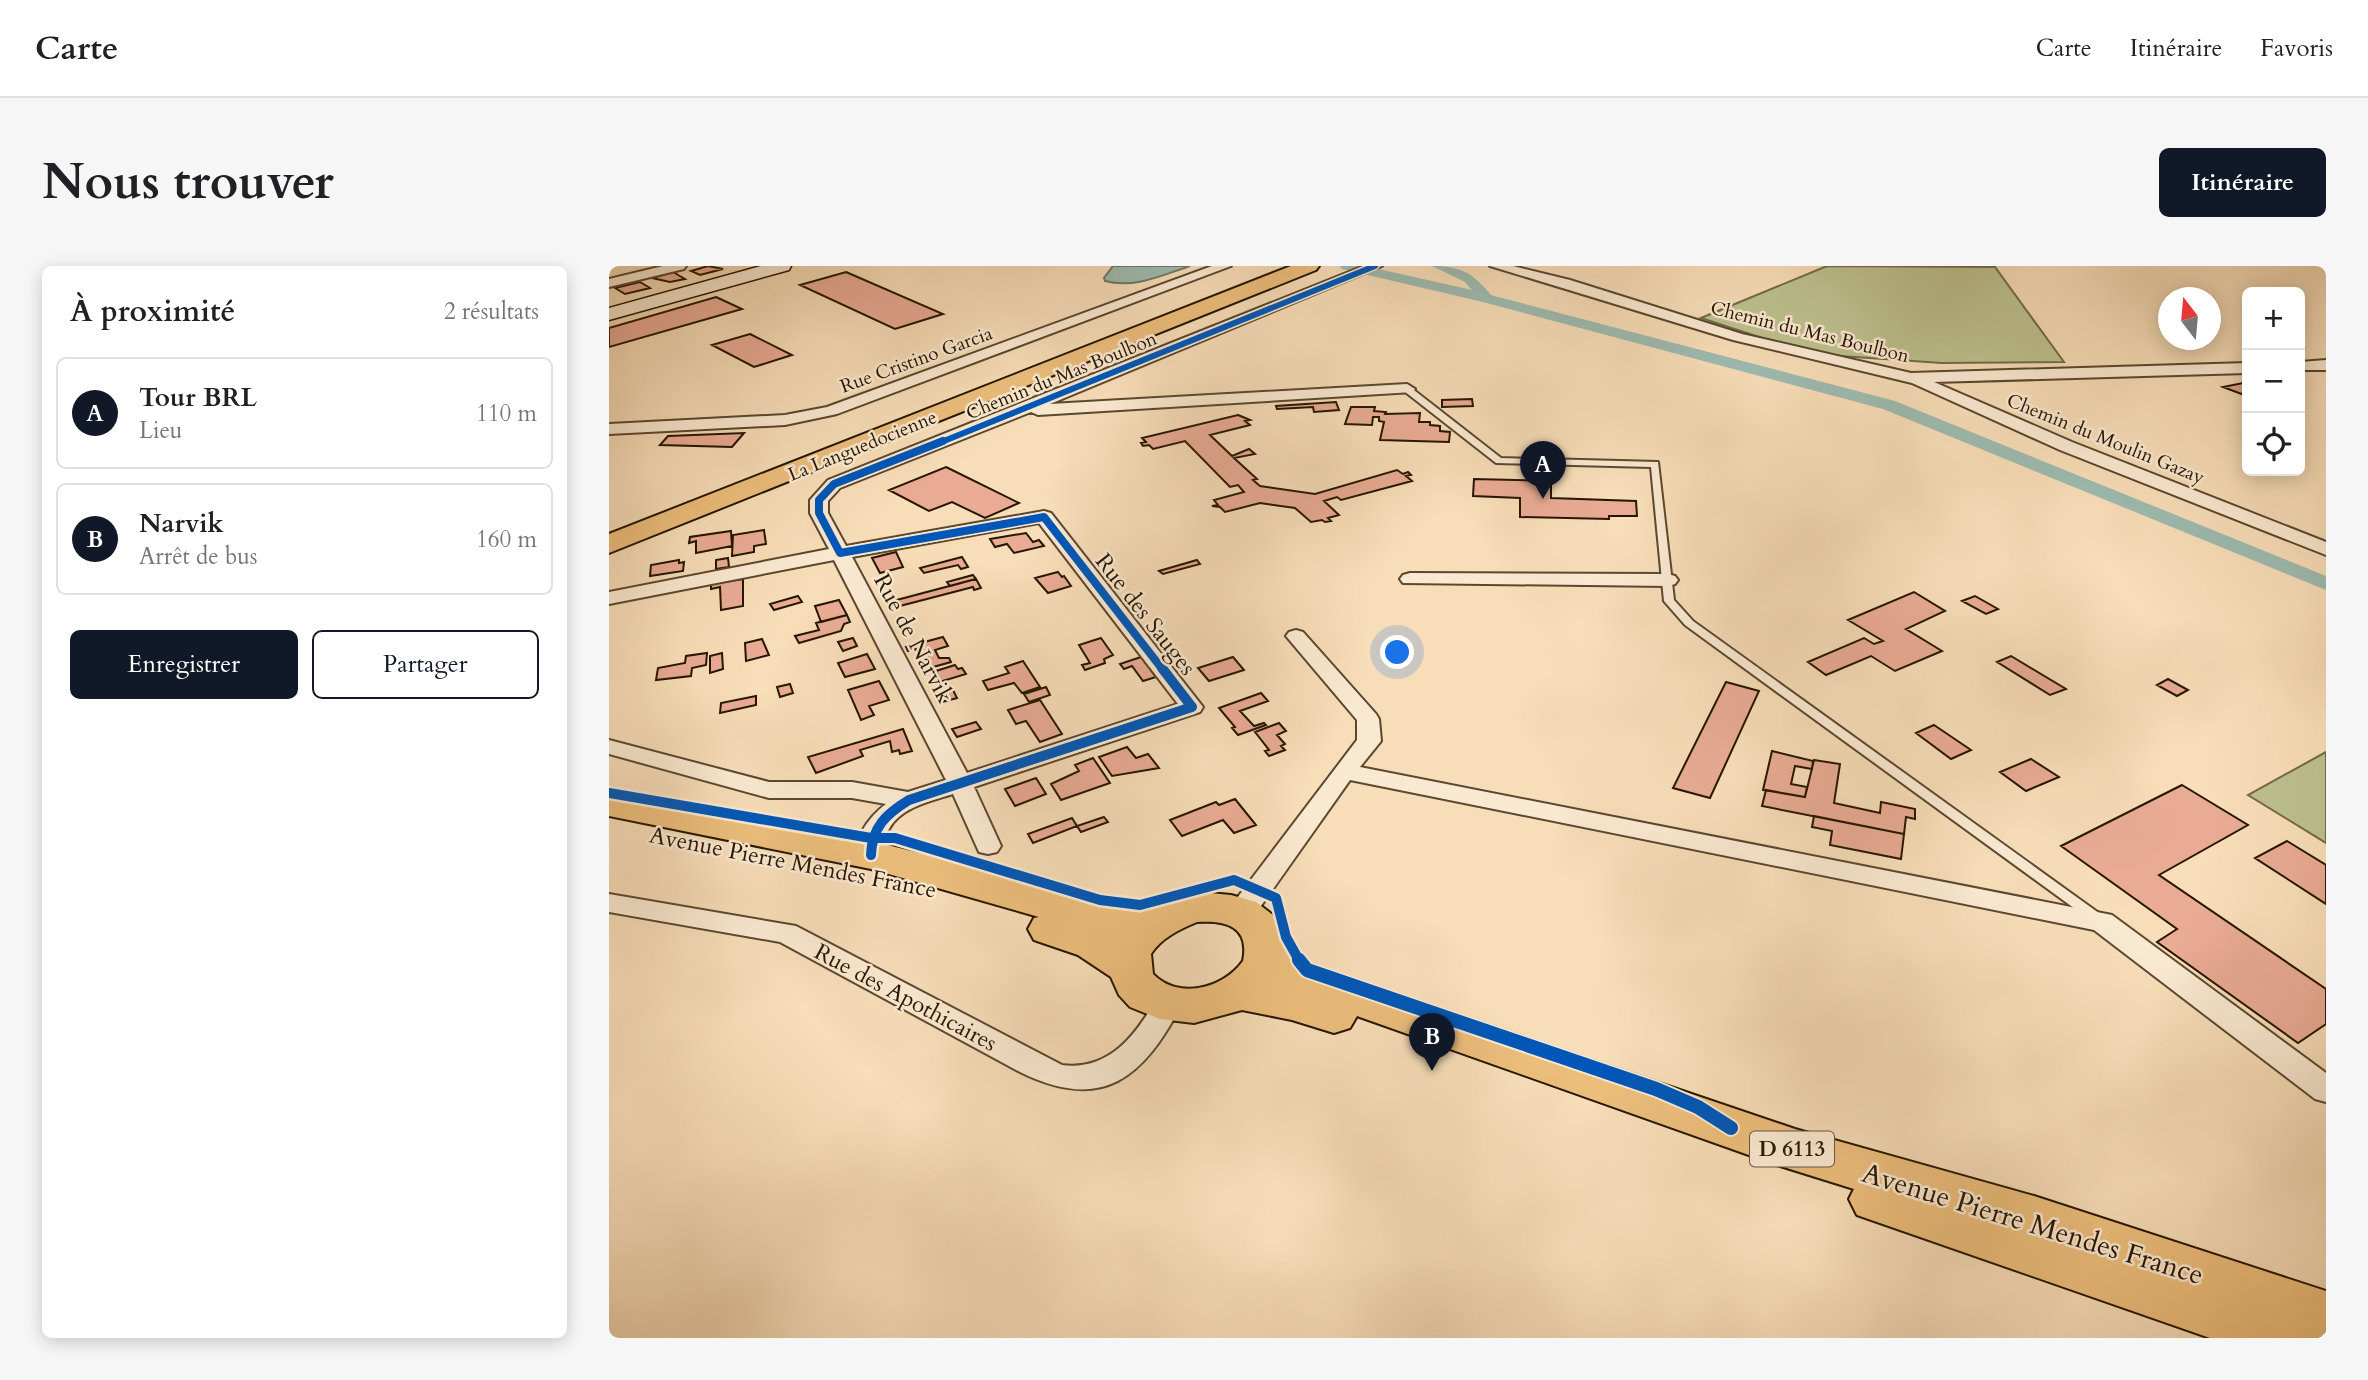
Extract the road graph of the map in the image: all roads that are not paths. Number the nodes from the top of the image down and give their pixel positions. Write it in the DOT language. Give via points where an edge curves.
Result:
graph roads {
  1 [pos="679,266"];
  2 [pos="782,266"];
  3 [pos="1224,266"];
  4 [pos="1270,266"];
  5 [pos="1309,266"];
  6 [pos="1497,266"];
  7 [pos="1369,269"];
  8 [pos="645,270"];
  9 [pos="609,283"];
  10 [pos="609,316"];
  11 [pos="2305,366"];
  12 [pos="2326,366"];
  13 [pos="2242,368"];
  14 [pos="1911,378"];
  15 [pos="1407,389"];
  16 [pos="1020,411"];
  17 [pos="609,429"];
  18 [pos="609,522"];
  19 [pos="609,544"];
  20 [pos="2326,549"];
  21 [pos="839,553"];
  22 [pos="1410,579"];
  23 [pos="1668,580"];
  24 [pos="609,598"];
  25 [pos="1297,636"];
  26 [pos="609,747"];
  27 [pos="1344,771"];
  28 [pos="960,783"];
  29 [pos="909,800"];
  30 [pos="609,804"];
  31 [pos="609,824"];
  32 [pos="988,846"];
  33 [pos="871,855"];
  34 [pos="609,903"];
  35 [pos="1241,913"];
  36 [pos="1156,921"];
  37 [pos="2102,922"];
  38 [pos="1129,968"];
  39 [pos="1251,978"];
  40 [pos="1168,1004"];
  41 [pos="2326,1090"];
  42 [pos="2000,1241"];
  43 [pos="2326,1317"];
  44 [pos="2326,1334"];
  45 [pos="2287,1338"];
  1 -- 8 [label="street"];
  2 -- 10 [label="street"];
  3 -- 17 [label="street, Rue Cristino Garcia" via="831,411 785,420"];
  4 -- 18 [label="main road, La Languedocienne"];
  5 -- 19 [label="main road, La Languedocienne"];
  6 -- 14 [label="street, Chemin du Mas Boulbon" via="1738,337"];
  7 -- 16 [label="street, Chemin du Mas Boulbon"];
  8 -- 9 [label="street"];
  11 -- 12 [label="street"];
  13 -- 14 [label="street, Chemin du Mas Boulbon"];
  14 -- 20 [label="street, Chemin du Moulin Gazay" via="2066,446"];
  15 -- 16 [label="street, Chemin du Mas Boulbon"];
  15 -- 23 [label="lane" via="1499,461 1655,464"];
  16 -- 21 [label="street, Chemin du Mas Boulbon" via="834,484 819,500 819,513"];
  21 -- 24 [label="street"];
  21 -- 28 [label="street, Rue de Narvik"];
  21 -- 28 [label="street, Rue des Sauges" via="1044,517 1192,707"];
  22 -- 23 [label="street"];
  23 -- 37 [label="lane" via="1669,601 1689,623"];
  25 -- 27 [label="street" via="1368,719 1369,741"];
  26 -- 29 [label="street" via="769,790 852,790"];
  27 -- 35 [label="street"];
  27 -- 37 [label="street"];
  28 -- 29 [label="street"];
  28 -- 32 [label="street, Rue de Narvik"];
  29 -- 33 [label="street" via="881,820 871,838"];
  30 -- 33 [label="main road, Avenue Pierre Mendes France"];
  31 -- 38 [label="main road, Avenue Pierre Mendes France" via="697,846 935,889 1093,944"];
  33 -- 36 [label="main road, Avenue Pierre Mendes France" via="1111,923"];
  34 -- 40 [label="street, Rue des Apothicaires" via="786,933 1065,1079 1098,1077 1126,1063"];
  35 -- 36 [label="main road" via="1199,907"];
  35 -- 39 [label="main road" via="1265,934 1268,948"];
  36 -- 38 [label="main road" via="1140,935"];
  37 -- 41 [label="street"];
  38 -- 40 [label="main road" via="1135,984"];
  39 -- 40 [label="main road" via="1216,1002"];
  39 -- 42 [label="main road, Avenue Pierre Mendes France / D 6113" via="1292,1003"];
  39 -- 43 [label="main road, Avenue Pierre Mendes France / D 6113" via="1295,976 1795,1150 2033,1219"];
  42 -- 44 [label="street" via="2045,1238"];
  42 -- 45 [label="main road, Avenue Pierre Mendes France / D 6113"];
}
